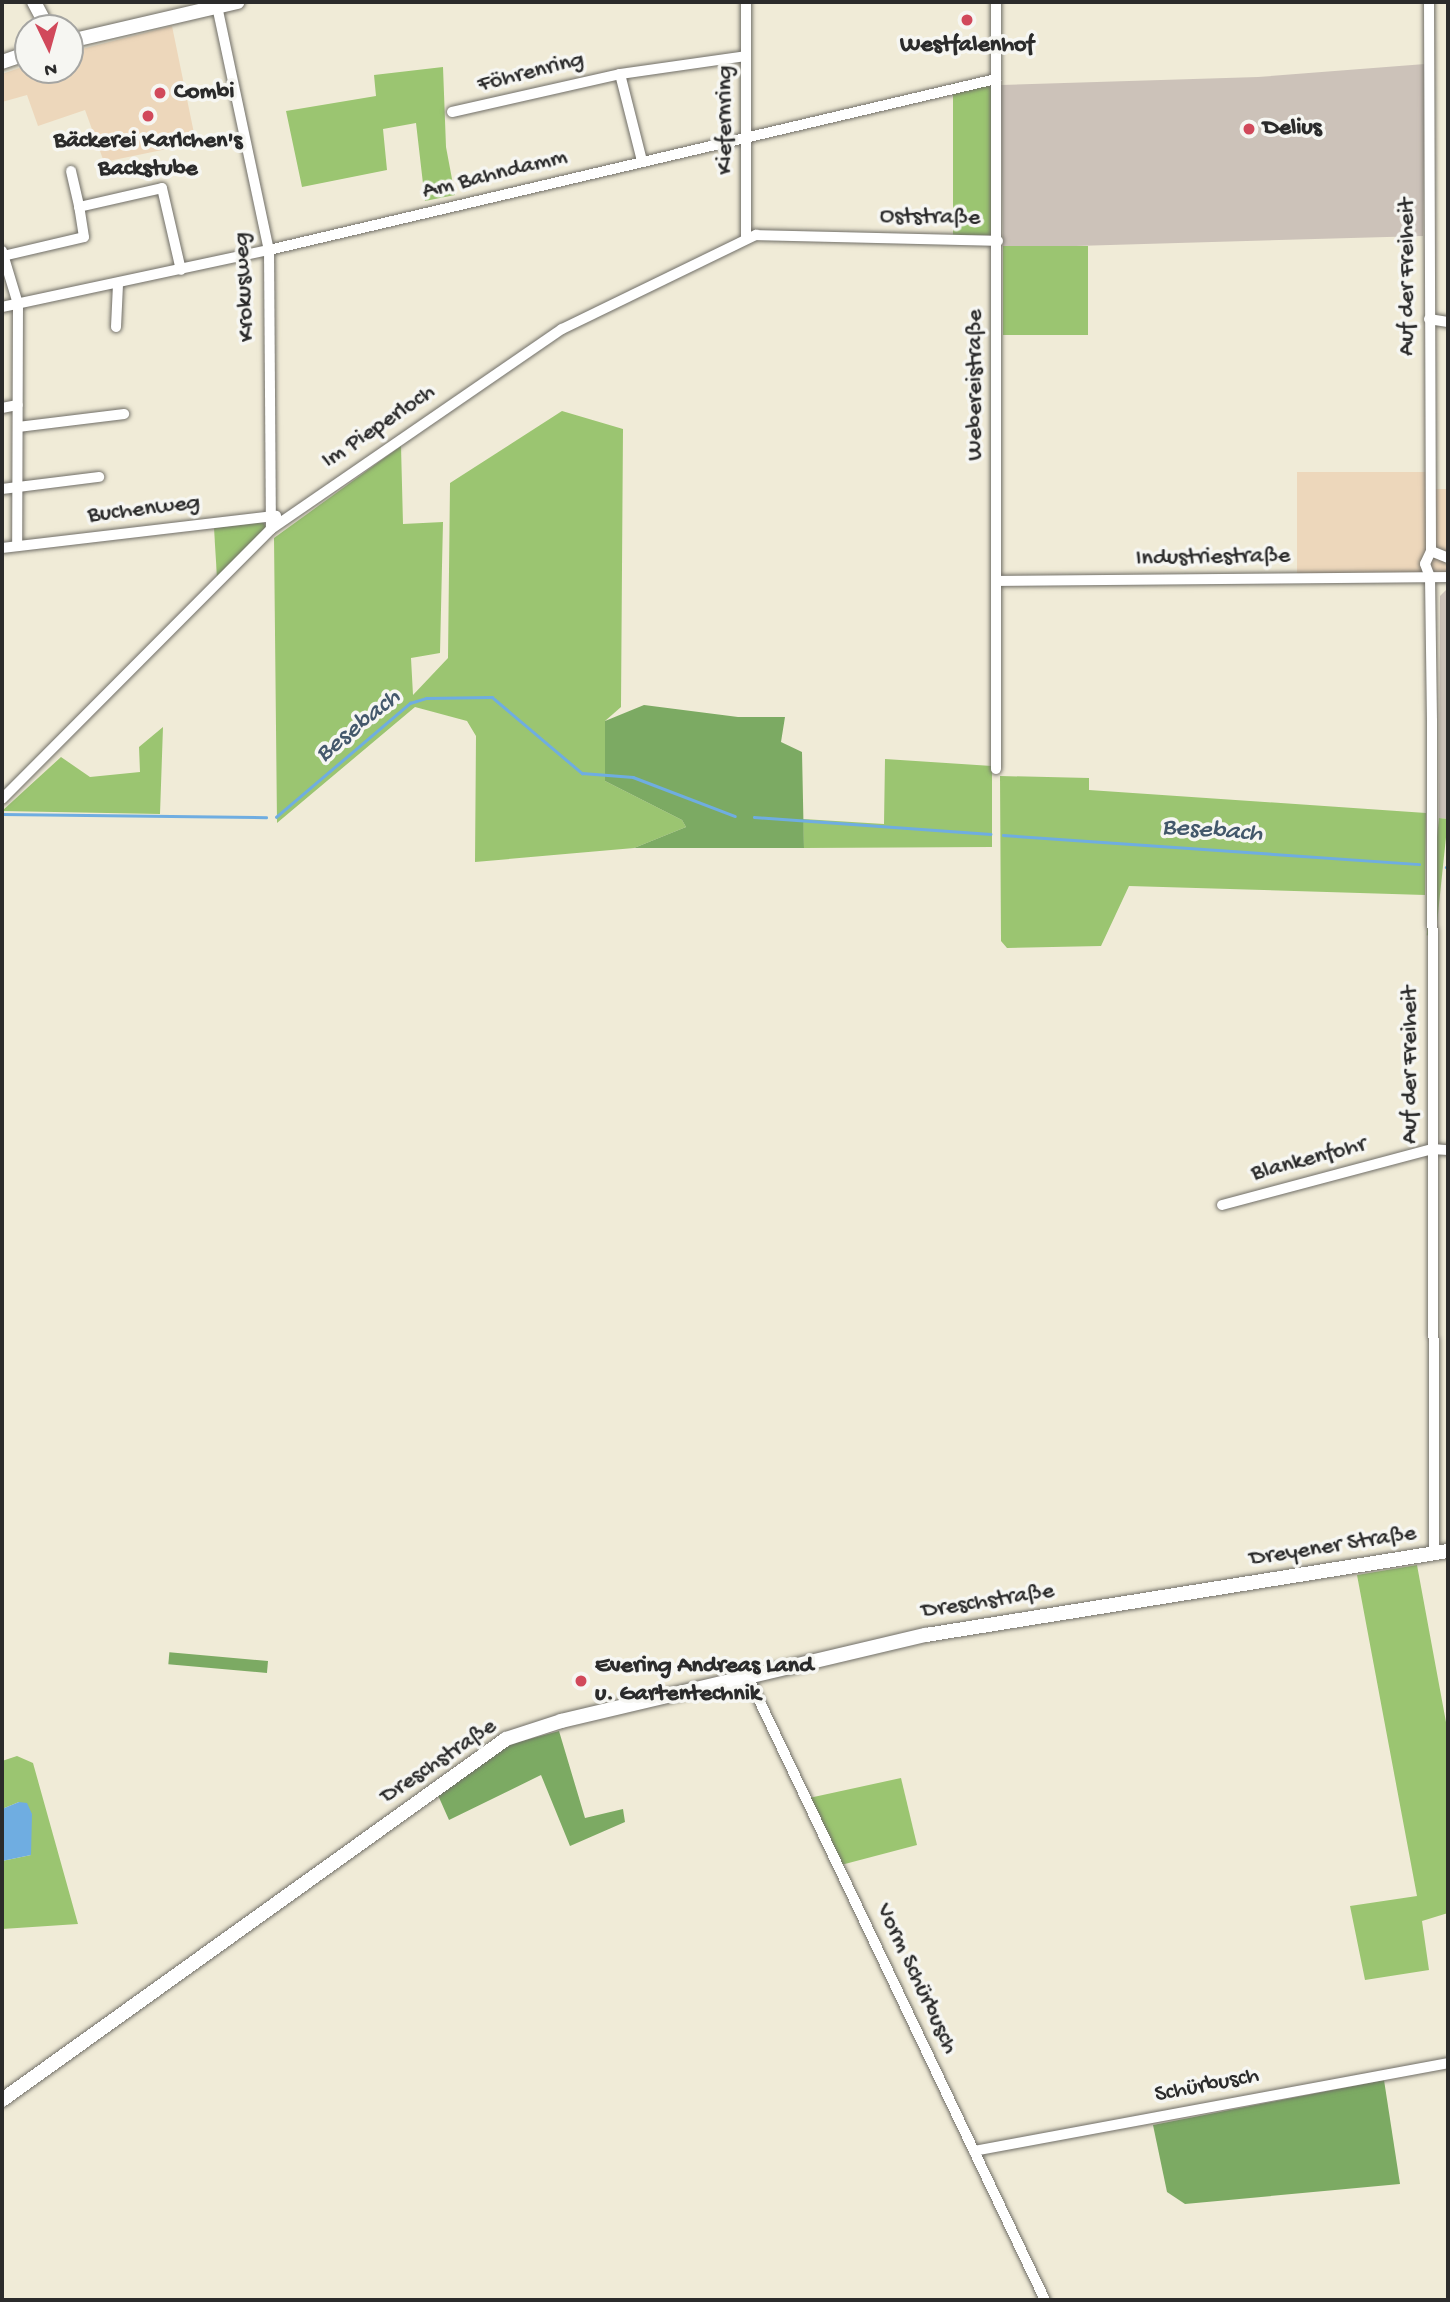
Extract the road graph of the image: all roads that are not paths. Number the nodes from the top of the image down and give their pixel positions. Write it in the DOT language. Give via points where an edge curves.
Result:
graph roads {
  1 [pos="238,2"];
  2 [pos="746,2"];
  3 [pos="996,2"];
  4 [pos="1429,2"];
  5 [pos="216,6"];
  6 [pos="84,38"];
  7 [pos="746,56"];
  8 [pos="620,74"];
  9 [pos="996,79"];
  10 [pos="452,112"];
  11 [pos="747,135"];
  12 [pos="642,161"];
  13 [pos="71,170"];
  14 [pos="79,207"];
  15 [pos="862,237"];
  16 [pos="746,238"];
  17 [pos="998,240"];
  18 [pos="269,250"];
  19 [pos="3,253"];
  20 [pos="181,270"];
  21 [pos="118,284"];
  22 [pos="18,304"];
  23 [pos="2,307"];
  24 [pos="1429,319"];
  25 [pos="1448,322"];
  26 [pos="116,327"];
  27 [pos="18,405"];
  28 [pos="2,408"];
  29 [pos="124,414"];
  30 [pos="18,427"];
  31 [pos="99,477"];
  32 [pos="17,488"];
  33 [pos="2,489"];
  34 [pos="291,513"];
  35 [pos="271,517"];
  36 [pos="271,529"];
  37 [pos="17,546"];
  38 [pos="2,548"];
  39 [pos="1431,551"];
  40 [pos="1448,558"];
  41 [pos="1430,577"];
  42 [pos="1448,577"];
  43 [pos="996,581"];
  44 [pos="996,769"];
  45 [pos="2,799"];
  46 [pos="1432,1149"];
  47 [pos="1448,1150"];
  48 [pos="1222,1205"];
  49 [pos="1441,1552"];
  50 [pos="1226,1588"];
  51 [pos="748,1677"];
  52 [pos="1448,2063"];
  53 [pos="2,2100"];
  54 [pos="974,2151"];
  55 [pos="1045,2300"];
  1 -- 5 [label="street"];
  2 -- 7 [label="street, Kiefernring"];
  3 -- 9 [label="street, Webereistraße"];
  4 -- 24 [label="street, Auf der Freiheit"];
  5 -- 6 [label="street"];
  5 -- 18 [label="street, Krokusweg"];
  7 -- 8 [label="street, Föhrenring"];
  7 -- 11 [label="street, Kiefernring"];
  8 -- 10 [label="street, Föhrenring"];
  8 -- 12 [label="street, Föhrenring"];
  9 -- 11 [label="street, Am Bahndamm"];
  9 -- 17 [label="street, Webereistraße"];
  11 -- 12 [label="street, Am Bahndamm"];
  11 -- 16 [label="street, Kiefernring"];
  12 -- 18 [label="street, Am Bahndamm"];
  13 -- 14 [label="street"];
  14 -- 19 [label="street" via="84,237"];
  14 -- 20 [label="street" via="162,188"];
  15 -- 16 [label="street, Im Pieperloch"];
  15 -- 17 [label="street, Oststraße"];
  16 -- 34 [label="street, Im Pieperloch" via="549,337"];
  17 -- 43 [label="street, Webereistraße"];
  18 -- 20 [label="street, Am Bahndamm"];
  18 -- 35 [label="street, Krokusweg"];
  19 -- 22 [label="street"];
  20 -- 21 [label="street, Am Bahndamm"];
  21 -- 22 [label="street, Am Bahndamm"];
  21 -- 26 [label="street"];
  22 -- 23 [label="street, Am Bahndamm"];
  22 -- 27 [label="street"];
  24 -- 25 [label="street"];
  24 -- 39 [label="street, Auf der Freiheit"];
  27 -- 28 [label="street"];
  27 -- 30 [label="street"];
  29 -- 30 [label="street"];
  30 -- 32 [label="street"];
  31 -- 32 [label="street"];
  32 -- 33 [label="street"];
  32 -- 37 [label="street"];
  34 -- 35 [label="street, Buchenweg"];
  34 -- 36 [label="street, Im Pieperloch"];
  35 -- 36 [label="street, Krokusweg"];
  35 -- 37 [label="street, Buchenweg"];
  36 -- 45 [label="street, Im Pieperloch"];
  37 -- 38 [label="street, Buchenweg"];
  39 -- 40 [label="street"];
  39 -- 41 [label="street" via="1425,564"];
  41 -- 42 [label="street, Industriestraße"];
  41 -- 43 [label="street, Industriestraße"];
  41 -- 46 [label="street, Auf der Freiheit"];
  43 -- 44 [label="street, Webereistraße"];
  46 -- 47 [label="street, Blankenfohr"];
  46 -- 48 [label="street, Blankenfohr"];
  46 -- 49 [label="street, Auf der Freiheit"];
  49 -- 50 [label="street, Dreyener Straße"];
  50 -- 51 [label="street, Dreschstraße" via="926,1635"];
  51 -- 53 [label="street, Dreschstraße" via="561,1721 506,1740"];
  51 -- 54 [label="street, Vorm Schürbusch"];
  52 -- 54 [label="street, Schürbusch"];
  54 -- 55 [label="street, Vorm Schürbusch"];
}
